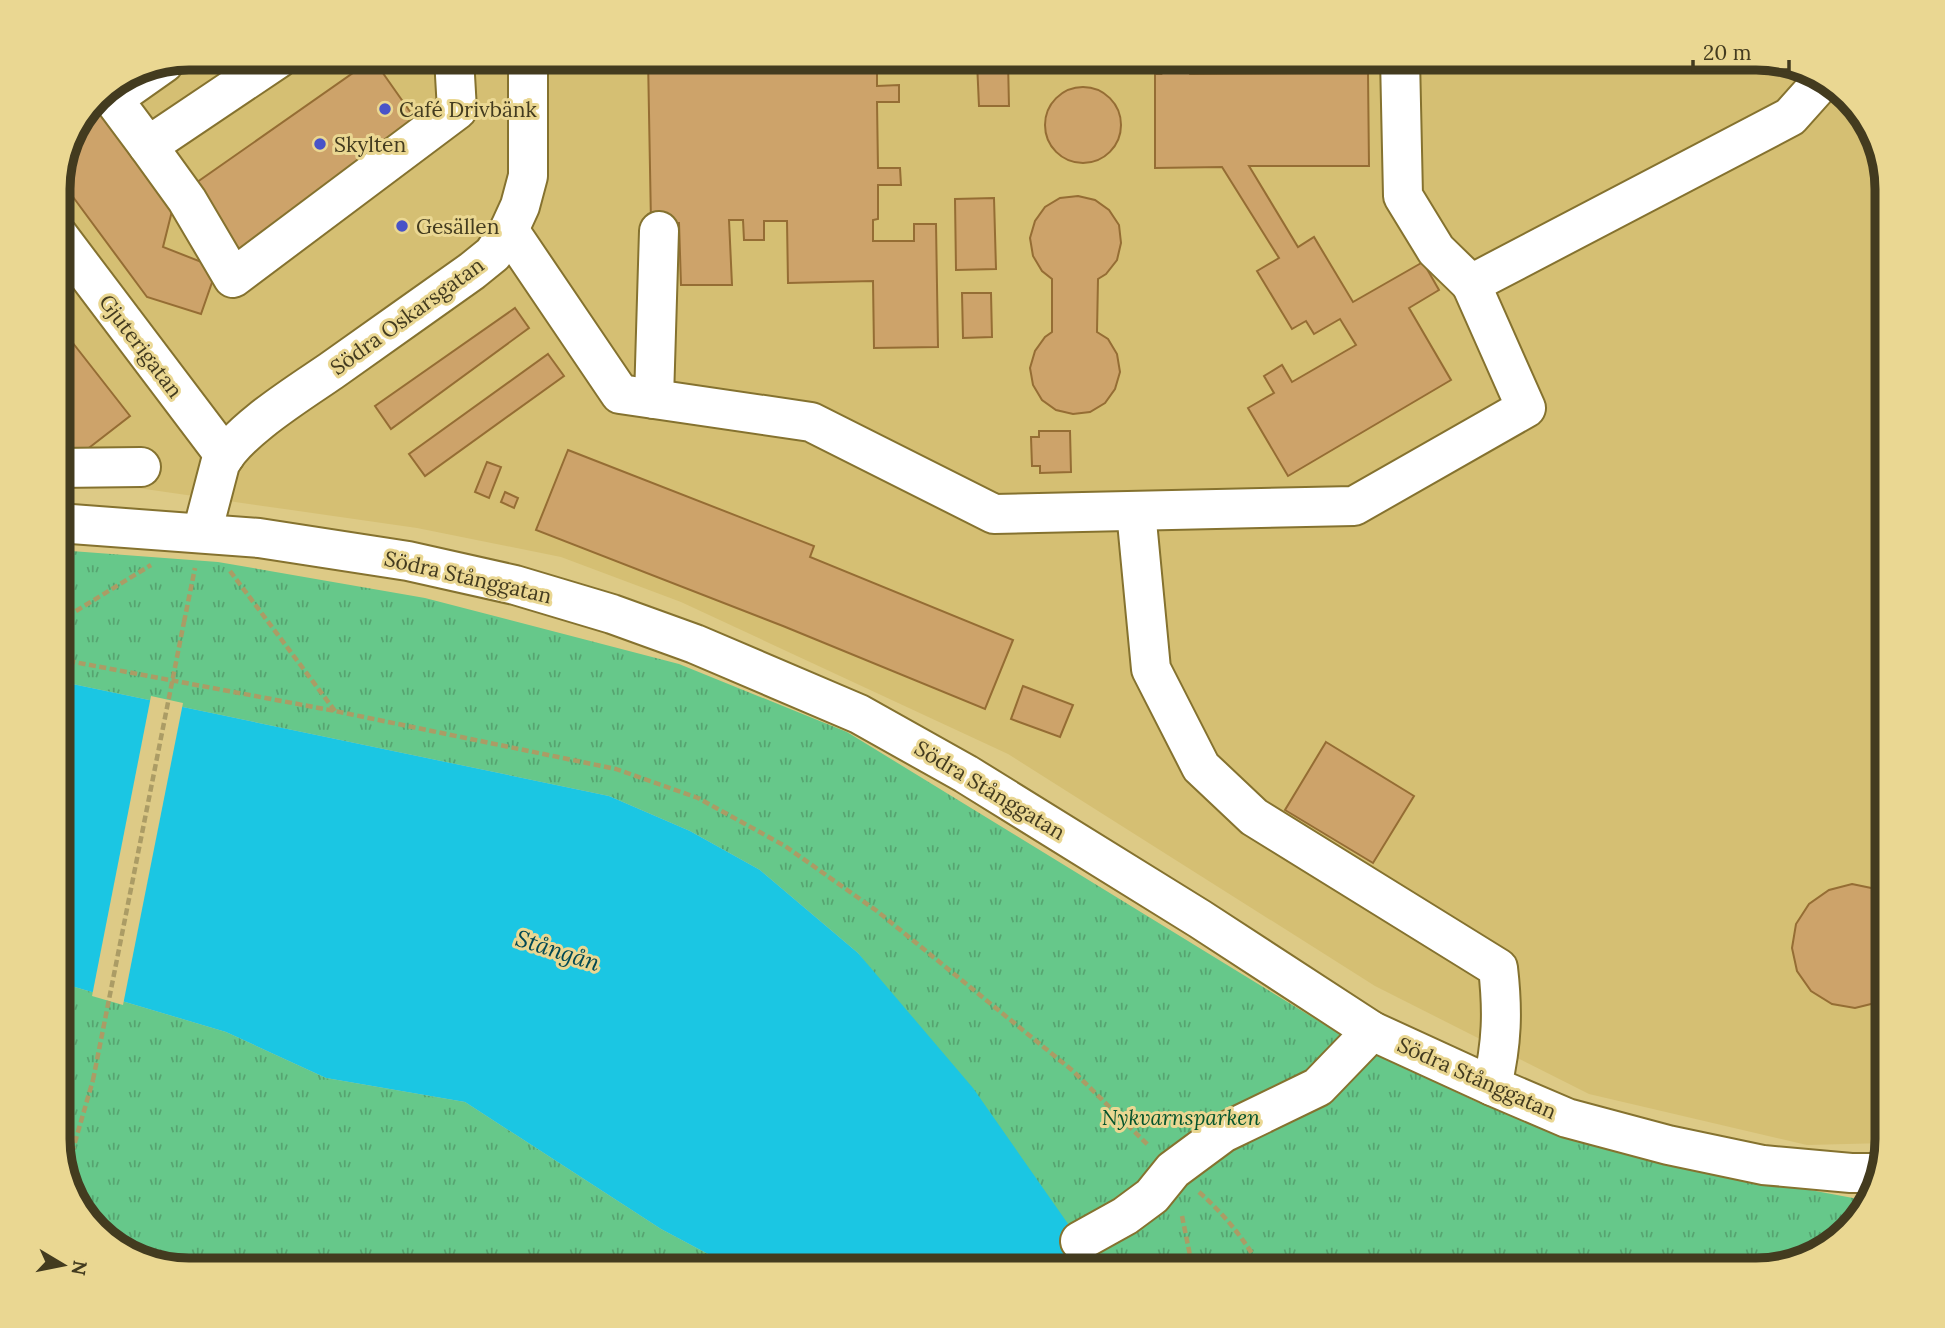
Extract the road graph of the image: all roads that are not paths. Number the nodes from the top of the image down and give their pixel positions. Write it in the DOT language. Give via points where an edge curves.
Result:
graph roads {
  1 [pos="261,70"];
  2 [pos="455,70"];
  3 [pos="528,70"];
  4 [pos="1400,70"];
  5 [pos="1817,87"];
  6 [pos="112,98"];
  7 [pos="148,146"];
  8 [pos="509,230"];
  9 [pos="659,231"];
  10 [pos="70,251"];
  11 [pos="1471,284"];
  12 [pos="654,399"];
  13 [pos="225,456"];
  14 [pos="141,467"];
  15 [pos="70,468"];
  16 [pos="1136,511"];
  17 [pos="70,524"];
  18 [pos="202,533"];
  19 [pos="1372,1031"];
  20 [pos="1492,1086"];
  21 [pos="1870,1173"];
  22 [pos="1080,1241"];
  1 -- 7 [label="street"];
  2 -- 7 [label="street" via="457,110 233,278 187,200"];
  3 -- 8 [label="street, Södra Oskarsgatan" via="528,176"];
  4 -- 11 [label="street" via="1403,196 1436,250"];
  5 -- 11 [label="street" via="1790,117"];
  6 -- 7 [label="street"];
  8 -- 12 [label="street" via="620,394"];
  8 -- 13 [label="street, Södra Oskarsgatan" via="493,254 472,271 266,417"];
  9 -- 12 [label="street"];
  10 -- 13 [label="street, Gjuterigatan"];
  11 -- 16 [label="street" via="1526,408 1354,506"];
  12 -- 16 [label="street" via="811,422 994,514"];
  13 -- 18 [label="street, Södra Oskarsgatan"];
  14 -- 15 [label="street"];
  16 -- 20 [label="street" via="1151,669 1201,767 1254,817 1498,968 1503,1007"];
  17 -- 18 [label="street, Södra Stånggatan"];
  18 -- 19 [label="street, Södra Stånggatan" via="395,559 515,585 612,614 859,714 966,774"];
  19 -- 20 [label="street, Södra Stånggatan"];
  19 -- 22 [label="street" via="1318,1087 1223,1133 1173,1170 1152,1196"];
  20 -- 21 [label="street, Södra Stånggatan" via="1567,1118 1668,1145 1763,1164"];
}
